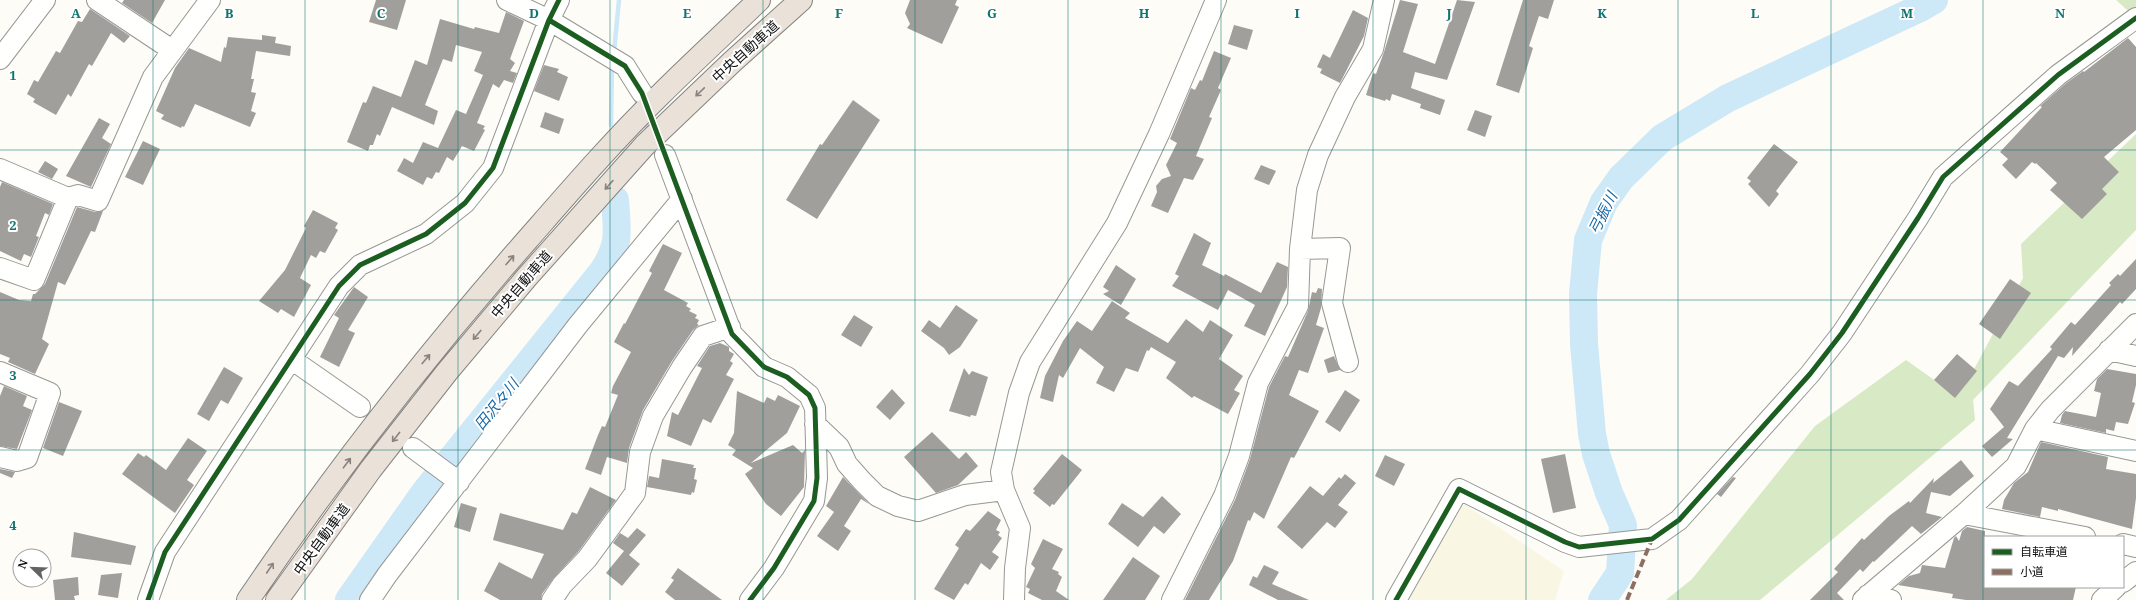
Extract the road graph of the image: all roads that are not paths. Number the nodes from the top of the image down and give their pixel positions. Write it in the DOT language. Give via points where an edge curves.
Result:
graph roads {
  1 [pos="45,0"];
  2 [pos="97,0"];
  3 [pos="210,0"];
  4 [pos="507,0"];
  5 [pos="559,0"];
  6 [pos="759,0"];
  7 [pos="801,0"];
  8 [pos="1216,0"];
  9 [pos="1384,0"];
  10 [pos="2136,18"];
  11 [pos="549,20"];
  12 [pos="172,50"];
  13 [pos="0,59"];
  14 [pos="642,93"];
  15 [pos="665,155"];
  16 [pos="0,169"];
  17 [pos="68,198"];
  18 [pos="682,199"];
  19 [pos="1300,249"];
  20 [pos="0,268"];
  21 [pos="2136,324"];
  22 [pos="730,327"];
  23 [pos="2109,350"];
  24 [pos="2136,356"];
  25 [pos="291,359"];
  26 [pos="1348,362"];
  27 [pos="0,372"];
  28 [pos="360,407"];
  29 [pos="815,424"];
  30 [pos="2035,429"];
  31 [pos="412,448"];
  32 [pos="2136,451"];
  33 [pos="0,457"];
  34 [pos="458,482"];
  35 [pos="1004,490"];
  36 [pos="1964,514"];
  37 [pos="2081,536"];
  38 [pos="2124,544"];
  39 [pos="2136,547"];
  40 [pos="2136,572"];
  41 [pos="2124,581"];
  42 [pos="2115,588"];
  43 [pos="1865,598"];
  44 [pos="148,600"];
  45 [pos="248,600"];
  46 [pos="277,600"];
  47 [pos="370,600"];
  48 [pos="552,600"];
  49 [pos="750,600"];
  50 [pos="1014,600"];
  51 [pos="1172,600"];
  52 [pos="1396,600"];
  53 [pos="1891,600"];
  54 [pos="2102,600"];
  1 -- 13 [label="street"];
  2 -- 12 [label="street"];
  3 -- 12 [label="street"];
  4 -- 11 [label="street"];
  5 -- 11 [label="street"];
  45 -- 6 [label="highway, 中央自動車道, one-way" via="295,531 416,371 490,282 658,97"];
  7 -- 46 [label="highway, 中央自動車道, one-way" via="645,145 526,277 371,469"];
  8 -- 35 [label="street" via="1159,134 1117,223 1030,362 1019,393 1001,472"];
  9 -- 19 [label="street" via="1373,49 1345,97 1318,155 1307,190"];
  10 -- 52 [label="street" via="2058,75 1943,177 1842,333 1810,374 1679,520 1652,539 1579,547 1564,542 1459,489"];
  11 -- 14 [label="street" via="622,64"];
  11 -- 25 [label="street" via="493,168 465,203 426,234 360,265 339,286"];
  12 -- 17 [label="street" via="153,77 98,200 78,194"];
  15 -- 18 [label="street"];
  16 -- 17 [label="street"];
  17 -- 20 [label="street" via="34,280"];
  18 -- 22 [label="street"];
  18 -- 34 [label="street" via="578,325"];
  19 -- 26 [label="street" via="1340,248 1332,303"];
  19 -- 51 [label="street" via="1298,306 1258,383 1239,456 1224,496"];
  21 -- 23 [label="street"];
  22 -- 29 [label="street" via="732,334 764,367 787,377 809,395 815,408"];
  22 -- 48 [label="street" via="703,336 682,367 653,416 640,452 635,493 587,559 562,585"];
  23 -- 24 [label="street"];
  23 -- 30 [label="street" via="2050,410"];
  25 -- 28 [label="street"];
  25 -- 44 [label="street" via="165,552"];
  27 -- 33 [label="street" via="50,393 27,458 17,461"];
  29 -- 35 [label="street" via="839,447 848,464 877,496 898,506 918,511 965,494"];
  29 -- 49 [label="street" via="817,478 814,501 774,568"];
  30 -- 32 [label="street"];
  30 -- 36 [label="street" via="2016,466"];
  31 -- 34 [label="street"];
  34 -- 47 [label="street"];
  35 -- 50 [label="street" via="1020,528"];
  36 -- 37 [label="street"];
  36 -- 43 [label="street"];
  38 -- 39 [label="street"];
  40 -- 41 [label="street"];
  42 -- 54 [label="street"];
  43 -- 53 [label="street"];
}
